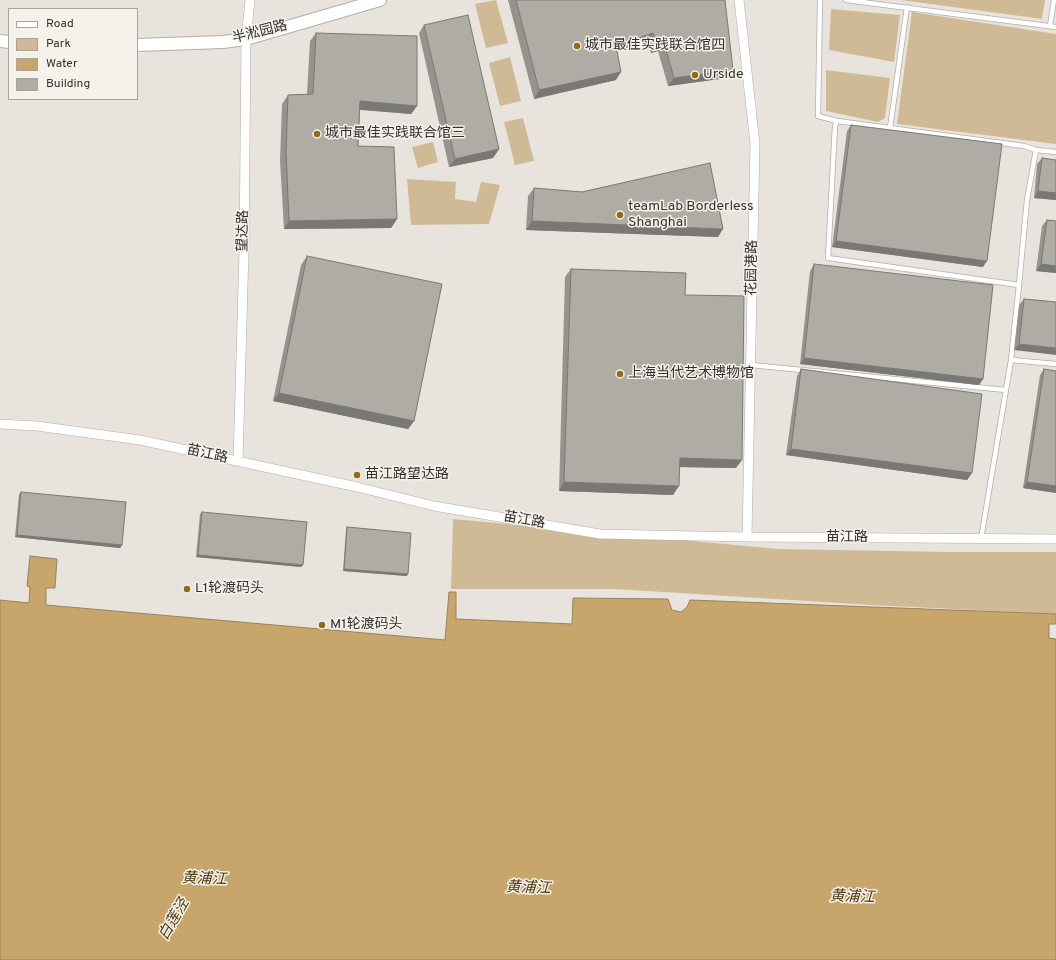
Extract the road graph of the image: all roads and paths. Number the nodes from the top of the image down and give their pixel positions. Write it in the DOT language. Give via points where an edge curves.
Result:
graph roads {
  1 [pos="250,0"];
  2 [pos="380,0"];
  3 [pos="739,0"];
  4 [pos="820,0"];
  5 [pos="846,0"];
  6 [pos="1054,0"];
  7 [pos="881,2"];
  8 [pos="907,7"];
  9 [pos="1050,26"];
  10 [pos="1056,27"];
  11 [pos="246,40"];
  12 [pos="138,45"];
  13 [pos="837,121"];
  14 [pos="890,128"];
  15 [pos="1036,150"];
  16 [pos="1056,152"];
  17 [pos="1019,285"];
  18 [pos="1011,360"];
  19 [pos="751,364"];
  20 [pos="1056,364"];
  21 [pos="1006,390"];
  22 [pos="0,424"];
  23 [pos="238,461"];
  24 [pos="747,537"];
  25 [pos="981,539"];
  26 [pos="1056,539"];
  1 -- 11 [label="street, 望达路"];
  2 -- 11 [label="main road, 半淞园路"];
  3 -- 19 [label="street, 花园港路" via="755,144"];
  4 -- 13 [label="lane" via="818,116"];
  5 -- 7 [label="lane"];
  6 -- 9 [label="lane"];
  7 -- 8 [label="lane"];
  8 -- 9 [label="lane"];
  8 -- 14 [label="lane"];
  9 -- 10 [label="lane"];
  11 -- 12 [label="main road, 半淞园路"];
  11 -- 23 [label="street, 望达路" via="244,251"];
  13 -- 14 [label="lane"];
  13 -- 17 [label="lane" via="828,258"];
  14 -- 15 [label="lane" via="1024,146"];
  15 -- 16 [label="lane"];
  15 -- 17 [label="lane" via="1027,200"];
  17 -- 18 [label="lane"];
  18 -- 20 [label="lane"];
  18 -- 21 [label="lane"];
  19 -- 21 [label="lane"];
  19 -- 24 [label="street, 花园港路"];
  21 -- 25 [label="lane"];
  22 -- 23 [label="street, 苗江路" via="37,426 140,440"];
  23 -- 24 [label="street, 苗江路" via="434,506 600,534"];
  24 -- 25 [label="street, 苗江路"];
  25 -- 26 [label="street, 苗江路"];
}
